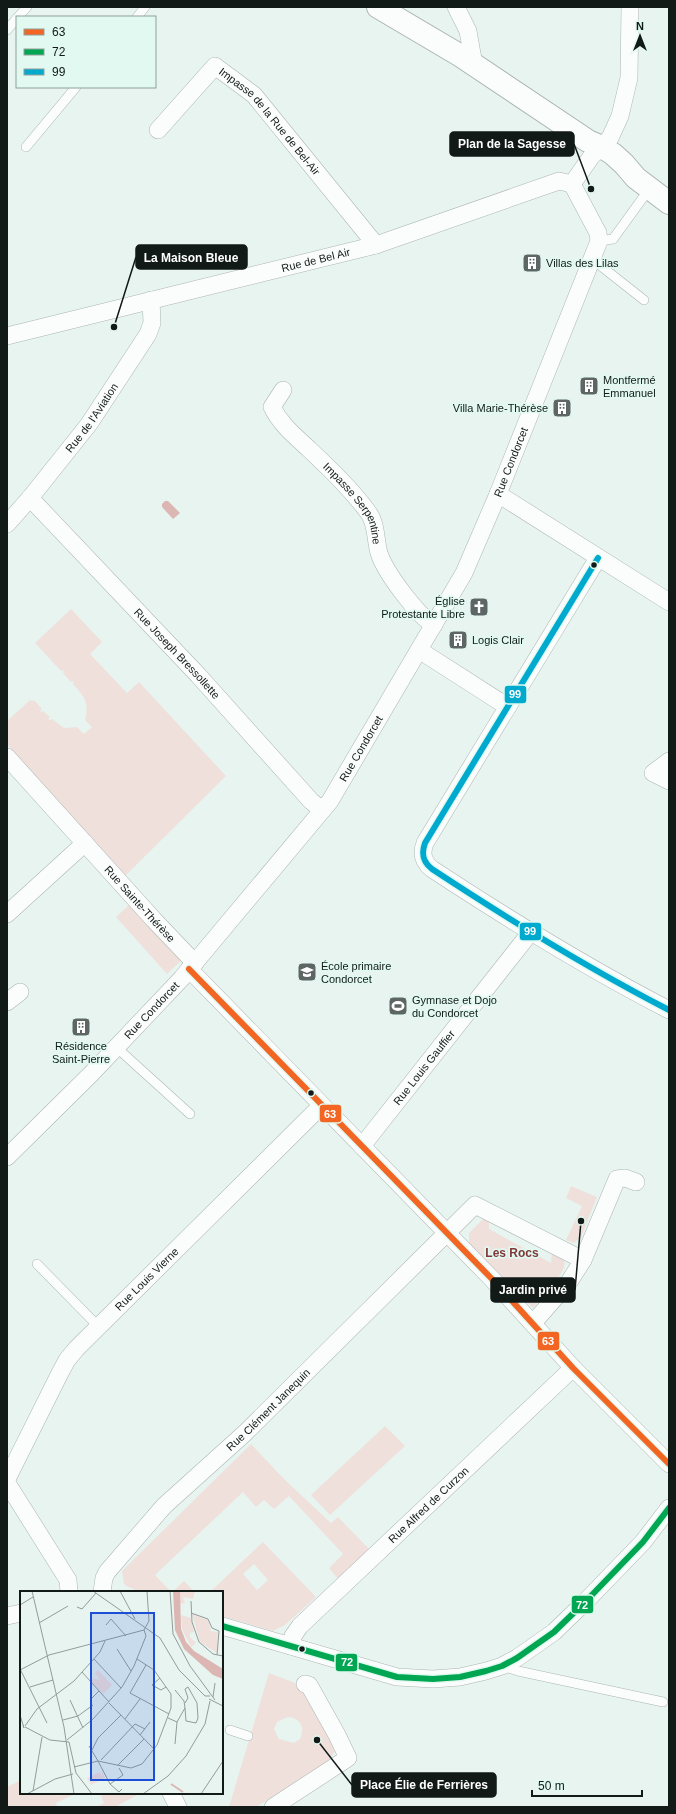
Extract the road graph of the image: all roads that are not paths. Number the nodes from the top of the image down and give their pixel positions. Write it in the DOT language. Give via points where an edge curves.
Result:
graph roads {
  1 [pos="27,7"];
  2 [pos="145,7"];
  3 [pos="378,7"];
  4 [pos="456,7"];
  5 [pos="630,7"];
  6 [pos="20,16"];
  7 [pos="138,16"];
  8 [pos="16,20"];
  9 [pos="7,30"];
  10 [pos="474,65"];
  11 [pos="75,88"];
  12 [pos="158,130"];
  13 [pos="602,146"];
  14 [pos="26,147"];
  15 [pos="565,183"];
  16 [pos="650,188"];
  17 [pos="669,204"];
  18 [pos="599,241"];
  19 [pos="376,245"];
  20 [pos="592,259"];
  21 [pos="151,300"];
  22 [pos="644,300"];
  23 [pos="7,336"];
  24 [pos="283,390"];
  25 [pos="498,494"];
  26 [pos="30,498"];
  27 [pos="7,524"];
  28 [pos="598,558"];
  29 [pos="669,602"];
  30 [pos="434,625"];
  31 [pos="420,650"];
  32 [pos="508,707"];
  33 [pos="7,757"];
  34 [pos="669,761"];
  35 [pos="669,781"];
  36 [pos="322,810"];
  37 [pos="85,843"];
  38 [pos="7,914"];
  39 [pos="530,933"];
  40 [pos="192,966"];
  41 [pos="669,1010"];
  42 [pos="116,1047"];
  43 [pos="321,1106"];
  44 [pos="190,1114"];
  45 [pos="362,1146"];
  46 [pos="7,1158"];
  47 [pos="636,1182"];
  48 [pos="446,1234"];
  49 [pos="583,1260"];
  50 [pos="37,1264"];
  51 [pos="533,1323"];
  52 [pos="98,1326"];
  53 [pos="573,1368"];
  54 [pos="669,1464"];
  55 [pos="7,1479"];
  56 [pos="7,1483"];
  57 [pos="669,1508"];
  58 [pos="69,1591"];
  59 [pos="102,1591"];
  60 [pos="20,1613"];
  61 [pos="7,1616"];
  62 [pos="223,1626"];
  63 [pos="291,1646"];
  64 [pos="502,1666"];
  65 [pos="305,1684"];
  66 [pos="663,1702"];
  67 [pos="230,1730"];
  68 [pos="248,1736"];
  69 [pos="172,1794"];
  70 [pos="178,1807"];
  71 [pos="273,1807"];
  1 -- 6 [label="lane"];
  2 -- 7 [label="lane"];
  3 -- 10 [label="street"];
  4 -- 10 [label="street" via="468,31"];
  5 -- 13 [label="street" via="629,78 620,116 610,138"];
  8 -- 9 [label="lane"];
  10 -- 13 [label="street" via="588,141"];
  11 -- 14 [label="lane"];
  12 -- 19 [label="street, Impasse de la Rue de Bel-Air" via="215,66 254,95"];
  13 -- 15 [label="street"];
  13 -- 16 [label="street"];
  15 -- 18 [label="street" via="598,233"];
  15 -- 19 [label="street, Rue de Bel Air"];
  16 -- 17 [label="street"];
  16 -- 18 [label="lane" via="613,239"];
  18 -- 20 [label="street, Rue Condorcet"];
  19 -- 21 [label="street, Rue de Bel Air"];
  20 -- 22 [label="lane"];
  20 -- 25 [label="street, Rue Condorcet"];
  21 -- 23 [label="street, Rue de Bel Air"];
  21 -- 26 [label="street, Rue de l'Aviation" via="152,323 148,334 89,424"];
  24 -- 30 [label="street, Impasse Serpentine" via="272,407 279,420 336,476 369,513 386,570 413,604"];
  25 -- 28 [label="street"];
  25 -- 30 [label="street, Rue Condorcet" via="464,573"];
  26 -- 27 [label="street, Rue de l'Aviation"];
  26 -- 36 [label="street, Rue Joseph Bressollette" via="198,674"];
  28 -- 29 [label="street"];
  28 -- 32 [label="street"];
  30 -- 31 [label="street, Rue Condorcet"];
  31 -- 32 [label="street"];
  31 -- 36 [label="street, Rue Condorcet" via="330,802"];
  32 -- 39 [label="street" via="425,843 423,855 432,869"];
  33 -- 37 [label="street, Rue Sainte-Thérèse"];
  34 -- 35 [label="street" via="653,772"];
  36 -- 40 [label="street, Rue Condorcet"];
  37 -- 38 [label="street"];
  37 -- 40 [label="street, Rue Sainte-Thérèse"];
  39 -- 41 [label="street" via="605,977"];
  39 -- 45 [label="street, Rue Louis Gauffier"];
  40 -- 42 [label="street, Rue Condorcet"];
  40 -- 43 [label="street, Rue Sainte-Thérèse"];
  42 -- 44 [label="lane"];
  42 -- 46 [label="street, Rue Condorcet"];
  43 -- 45 [label="street, Rue Sainte-Thérèse"];
  43 -- 52 [label="street, Rue Louis Vierne"];
  45 -- 48 [label="street, Rue Sainte-Thérèse"];
  47 -- 49 [label="street" via="617,1178"];
  48 -- 49 [label="street, Rue Clément Janequin" via="475,1205"];
  48 -- 51 [label="street, Rue Sainte-Thérèse"];
  48 -- 59 [label="street, Rue Clément Janequin" via="245,1433 164,1506 107,1572"];
  49 -- 51 [label="street" via="569,1282"];
  50 -- 52 [label="lane"];
  51 -- 53 [label="street, Rue Sainte-Thérèse"];
  52 -- 55 [label="street, Rue Louis Vierne" via="67,1360"];
  53 -- 54 [label="street, Rue Sainte-Thérèse"];
  53 -- 63 [label="street, Rue Alfred de Curzon" via="300,1626"];
  56 -- 58 [label="street" via="68,1580"];
  57 -- 64 [label="street" via="643,1542 570,1616 536,1645"];
  60 -- 61 [label="street"];
  62 -- 63 [label="street"];
  63 -- 64 [label="street" via="381,1673 415,1679 460,1677"];
  64 -- 66 [label="lane"];
  65 -- 71 [label="street" via="309,1685 348,1758"];
  67 -- 68 [label="lane"];
  69 -- 70 [label="street"];
}
